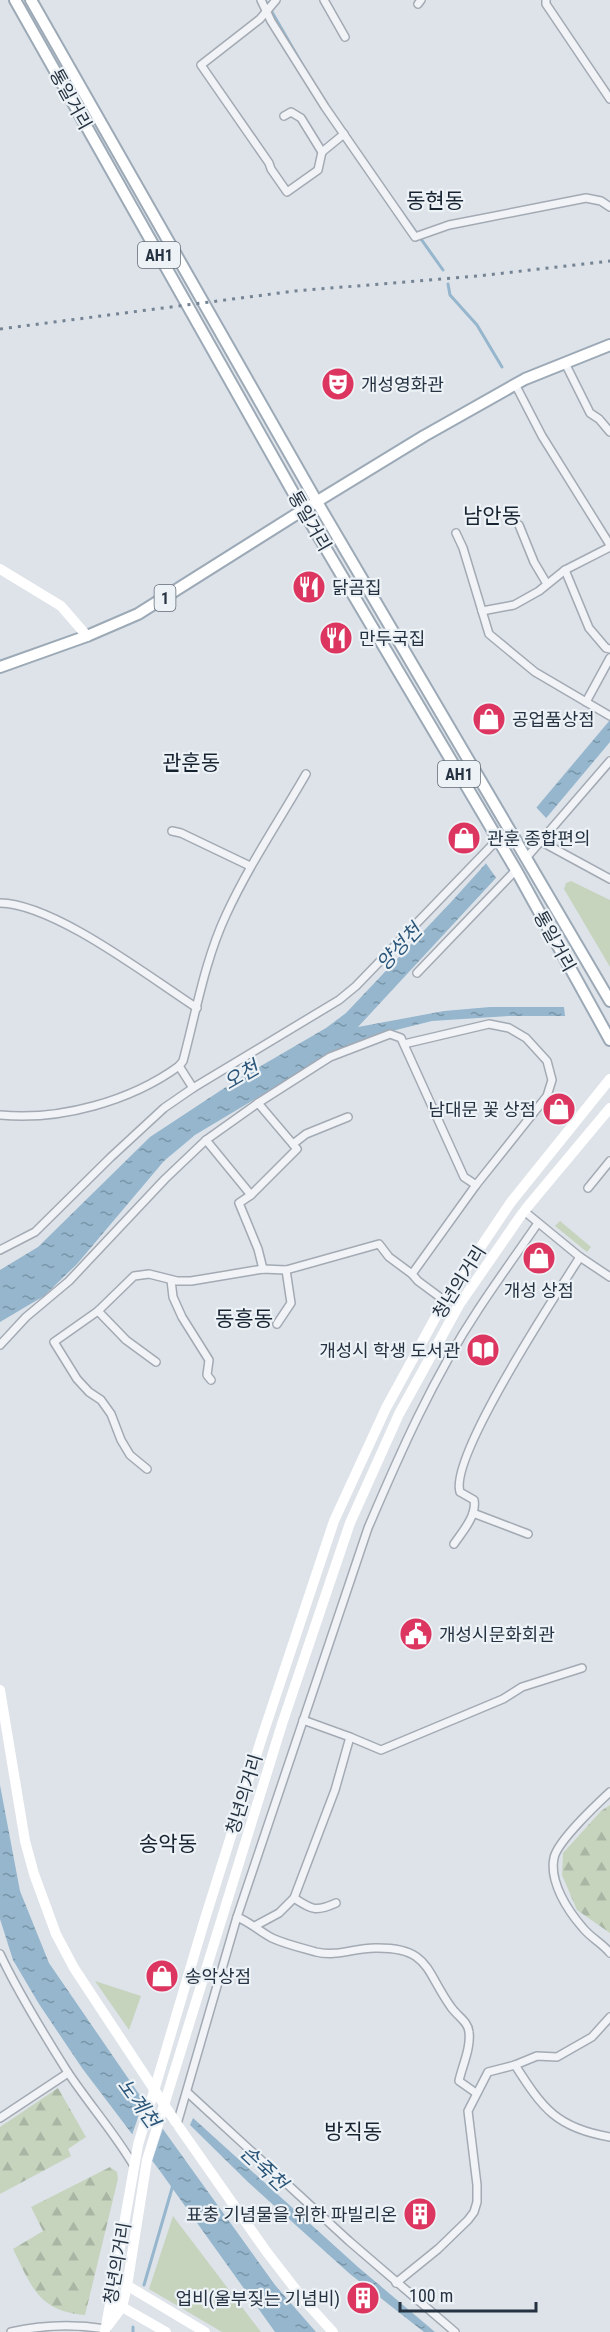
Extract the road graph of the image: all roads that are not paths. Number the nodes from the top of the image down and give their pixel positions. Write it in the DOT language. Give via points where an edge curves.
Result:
graph roads {
  1 [pos="15,0"];
  2 [pos="31,0"];
  3 [pos="261,0"];
  4 [pos="324,0"];
  5 [pos="546,0"];
  6 [pos="271,6"];
  7 [pos="345,37"];
  8 [pos="610,99"];
  9 [pos="284,116"];
  10 [pos="344,134"];
  11 [pos="322,152"];
  12 [pos="610,207"];
  13 [pos="610,345"];
  14 [pos="565,363"];
  15 [pos="515,384"];
  16 [pos="610,432"];
  17 [pos="317,502"];
  18 [pos="303,510"];
  19 [pos="519,525"];
  20 [pos="456,533"];
  21 [pos="610,546"];
  22 [pos="0,568"];
  23 [pos="566,570"];
  24 [pos="547,584"];
  25 [pos="482,611"];
  26 [pos="87,636"];
  27 [pos="610,649"];
  28 [pos="610,658"];
  29 [pos="0,667"];
  30 [pos="586,702"];
  31 [pos="610,716"];
  32 [pos="610,761"];
  33 [pos="306,774"];
  34 [pos="172,831"];
  35 [pos="498,839"];
  36 [pos="542,842"];
  37 [pos="527,857"];
  38 [pos="250,866"];
  39 [pos="516,870"];
  40 [pos="610,879"];
  41 [pos="0,903"];
  42 [pos="417,974"];
  43 [pos="610,1001"];
  44 [pos="197,1008"];
  45 [pos="610,1040"];
  46 [pos="404,1044"];
  47 [pos="179,1066"];
  48 [pos="610,1079"];
  49 [pos="193,1088"];
  50 [pos="258,1103"];
  51 [pos="610,1108"];
  52 [pos="0,1115"];
  53 [pos="348,1117"];
  54 [pos="206,1140"];
  55 [pos="293,1144"];
  56 [pos="610,1161"];
  57 [pos="476,1185"];
  58 [pos="588,1188"];
  59 [pos="251,1195"];
  60 [pos="524,1210"];
  61 [pos="538,1223"];
  62 [pos="0,1250"];
  63 [pos="580,1257"];
  64 [pos="263,1269"];
  65 [pos="286,1270"];
  66 [pos="412,1274"];
  67 [pos="610,1277"];
  68 [pos="171,1280"];
  69 [pos="445,1301"];
  70 [pos="98,1311"];
  71 [pos="277,1324"];
  72 [pos="0,1345"];
  73 [pos="156,1362"];
  74 [pos="211,1380"];
  75 [pos="147,1469"];
  76 [pos="472,1513"];
  77 [pos="528,1534"];
  78 [pos="454,1544"];
  79 [pos="582,1668"];
  80 [pos="0,1690"];
  81 [pos="303,1720"];
  82 [pos="350,1737"];
  83 [pos="610,1792"];
  84 [pos="294,1899"];
  85 [pos="336,1903"];
  86 [pos="237,1917"];
  87 [pos="255,1926"];
  88 [pos="610,1953"];
  89 [pos="0,1954"];
  90 [pos="610,2017"];
  91 [pos="515,2065"];
  92 [pos="68,2073"];
  93 [pos="155,2091"];
  94 [pos="186,2092"];
  95 [pos="476,2093"];
  96 [pos="164,2104"];
  97 [pos="0,2118"];
  98 [pos="177,2124"];
  99 [pos="610,2137"];
  100 [pos="134,2166"];
  101 [pos="115,2278"];
  102 [pos="396,2283"];
  103 [pos="127,2286"];
  104 [pos="109,2299"];
  105 [pos="122,2307"];
  106 [pos="105,2331"];
  107 [pos="11,2332"];
  108 [pos="166,2332"];
  109 [pos="205,2332"];
  110 [pos="333,2332"];
  111 [pos="455,2332"];
  1 -- 18 [label="main road, 통일거리 / AH1"];
  2 -- 17 [label="main road, 통일거리 / AH1"];
  3 -- 6 [label="street"];
  4 -- 7 [label="street"];
  5 -- 8 [label="street"];
  6 -- 10 [label="street" via="286,45"];
  6 -- 11 [label="street" via="201,65 287,192 318,170"];
  9 -- 11 [label="street" via="291,112 299,115"];
  10 -- 11 [label="street"];
  10 -- 12 [label="street" via="415,237 449,225 586,198"];
  13 -- 14 [label="main road, 1"];
  14 -- 15 [label="main road, 1"];
  14 -- 16 [label="street" via="590,413"];
  15 -- 17 [label="main road, 1"];
  15 -- 21 [label="street" via="542,436"];
  17 -- 18 [label="main road, 1"];
  17 -- 37 [label="main road, 통일거리 / AH1"];
  18 -- 26 [label="main road, 1" via="138,614"];
  18 -- 35 [label="main road, 통일거리 / AH1"];
  19 -- 24 [label="street"];
  20 -- 25 [label="street"];
  21 -- 23 [label="street"];
  22 -- 26 [label="main road" via="61,606"];
  23 -- 24 [label="street"];
  23 -- 27 [label="street" via="589,628"];
  24 -- 25 [label="street" via="514,605"];
  25 -- 30 [label="street" via="489,634 535,672"];
  26 -- 29 [label="main road, 1"];
  28 -- 30 [label="street"];
  30 -- 31 [label="street"];
  32 -- 36 [label="street"];
  33 -- 38 [label="street"];
  34 -- 38 [label="street"];
  35 -- 39 [label="main road, 통일거리 / AH1"];
  35 -- 49 [label="street" via="339,1000"];
  36 -- 37 [label="street"];
  36 -- 40 [label="street"];
  37 -- 43 [label="main road, 통일거리 / AH1"];
  38 -- 44 [label="street" via="225,917"];
  39 -- 42 [label="street"];
  39 -- 45 [label="main road, 통일거리 / AH1"];
  41 -- 44 [label="street" via="20,906 98,942"];
  44 -- 47 [label="street"];
  46 -- 50 [label="street" via="401,1038 390,1034 330,1057"];
  46 -- 57 [label="street" via="464,1177"];
  46 -- 57 [label="street" via="489,1024 509,1028 526,1038 547,1061 552,1080 547,1096"];
  47 -- 49 [label="street"];
  47 -- 52 [label="street" via="96,1107"];
  48 -- 69 [label="main road, 청년의거리" via="511,1202"];
  49 -- 62 [label="street" via="164,1108 35,1232"];
  50 -- 54 [label="street"];
  50 -- 55 [label="street"];
  51 -- 60 [label="main road, 청년의거리"];
  53 -- 55 [label="street" via="306,1134"];
  54 -- 59 [label="street"];
  54 -- 72 [label="street" via="69,1281"];
  55 -- 59 [label="street" via="297,1149"];
  56 -- 58 [label="street"];
  57 -- 66 [label="street"];
  59 -- 64 [label="street" via="239,1203"];
  60 -- 61 [label="street"];
  60 -- 96 [label="main road, 청년의거리" via="459,1305 399,1414 350,1523 282,1724"];
  61 -- 63 [label="street"];
  61 -- 81 [label="street" via="477,1311 415,1423 368,1528"];
  63 -- 67 [label="street"];
  63 -- 76 [label="street" via="504,1381 465,1461 459,1487 460,1492 474,1500"];
  64 -- 65 [label="street"];
  64 -- 68 [label="street" via="191,1281"];
  65 -- 66 [label="street" via="379,1244"];
  65 -- 71 [label="street" via="291,1303"];
  66 -- 69 [label="street"];
  68 -- 70 [label="street" via="149,1274 134,1276"];
  68 -- 74 [label="street" via="173,1298 182,1317 209,1360 207,1376"];
  69 -- 93 [label="main road, 청년의거리" via="386,1408 334,1521 262,1737"];
  70 -- 73 [label="street" via="126,1340"];
  70 -- 75 [label="street" via="54,1342 77,1379 111,1414 130,1455"];
  76 -- 77 [label="street"];
  76 -- 78 [label="street"];
  79 -- 82 [label="street" via="522,1687 503,1699 381,1750"];
  80 -- 93 [label="main road" via="25,1841 43,1902 74,1968"];
  81 -- 82 [label="street"];
  81 -- 86 [label="street"];
  82 -- 84 [label="street" via="335,1790"];
  83 -- 88 [label="street" via="580,1821 554,1856 553,1875 583,1929"];
  84 -- 85 [label="street" via="320,1910"];
  84 -- 87 [label="street"];
  86 -- 87 [label="street"];
  86 -- 94 [label="street"];
  87 -- 95 [label="street" via="273,1938 318,1952 335,1954 374,1947 418,1957 467,2025 470,2035 459,2081"];
  89 -- 92 [label="street"];
  90 -- 91 [label="street" via="592,2037 557,2057 537,2056"];
  91 -- 95 [label="street" via="488,2072"];
  91 -- 99 [label="street" via="554,2115 578,2130"];
  92 -- 97 [label="street"];
  92 -- 100 [label="street"];
  93 -- 96 [label="main road"];
  93 -- 100 [label="main road, 청년의거리"];
  94 -- 98 [label="street"];
  94 -- 102 [label="street"];
  95 -- 102 [label="street" via="468,2111 477,2185 474,2212 438,2249"];
  96 -- 98 [label="main road"];
  96 -- 103 [label="main road, 청년의거리" via="147,2160"];
  98 -- 110 [label="main road" via="266,2251"];
  100 -- 101 [label="main road, 청년의거리"];
  101 -- 103 [label="main road"];
  101 -- 104 [label="main road, 청년의거리"];
  102 -- 111 [label="street"];
  103 -- 105 [label="main road, 청년의거리"];
  103 -- 109 [label="main road"];
  104 -- 105 [label="main road"];
  104 -- 106 [label="main road, 청년의거리"];
  105 -- 106 [label="main road, 청년의거리"];
  105 -- 108 [label="main road"];
  106 -- 107 [label="street" via="57,2326"];
}
